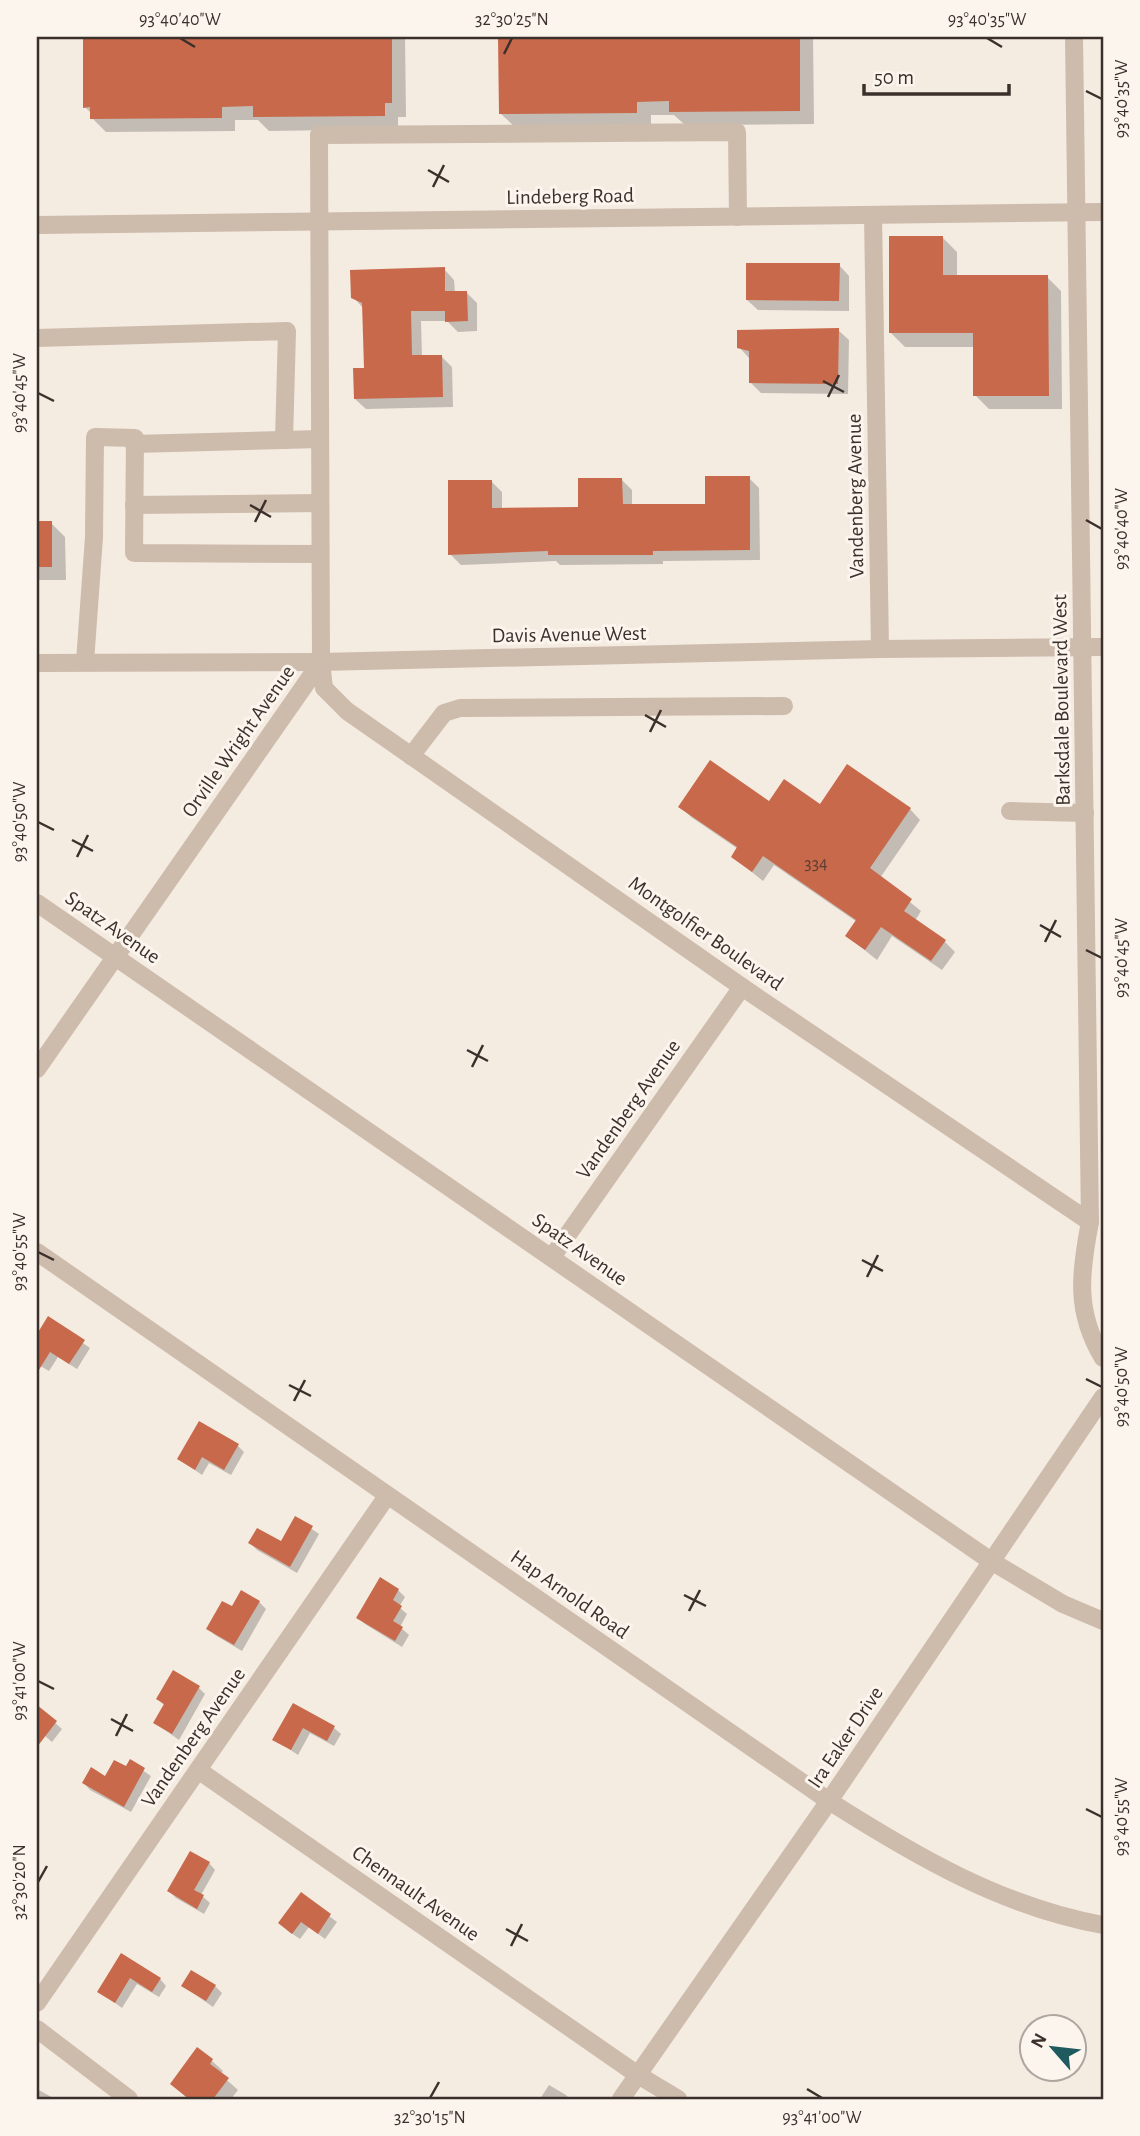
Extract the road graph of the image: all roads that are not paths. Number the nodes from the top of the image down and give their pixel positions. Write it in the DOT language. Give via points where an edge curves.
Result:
graph roads {
  1 [pos="1074,37"];
  2 [pos="1077,212"];
  3 [pos="1103,212"];
  4 [pos="873,215"];
  5 [pos="738,217"];
  6 [pos="318,222"];
  7 [pos="37,225"];
  8 [pos="37,338"];
  9 [pos="320,439"];
  10 [pos="284,440"];
  11 [pos="134,444"];
  12 [pos="320,503"];
  13 [pos="134,505"];
  14 [pos="320,554"];
  15 [pos="1084,647"];
  16 [pos="1103,647"];
  17 [pos="880,649"];
  18 [pos="85,662"];
  19 [pos="321,662"];
  20 [pos="37,663"];
  21 [pos="784,706"];
  22 [pos="411,756"];
  23 [pos="1094,786"];
  24 [pos="1010,811"];
  25 [pos="1085,813"];
  26 [pos="1094,887"];
  27 [pos="37,903"];
  28 [pos="1094,944"];
  29 [pos="115,957"];
  30 [pos="742,987"];
  31 [pos="1095,1064"];
  32 [pos="37,1069"];
  33 [pos="1090,1222"];
  34 [pos="37,1252"];
  35 [pos="552,1257"];
  36 [pos="1103,1358"];
  37 [pos="1103,1397"];
  38 [pos="387,1496"];
  39 [pos="991,1561"];
  40 [pos="1103,1621"];
  41 [pos="198,1770"];
  42 [pos="829,1801"];
  43 [pos="1103,1925"];
  44 [pos="37,2003"];
  45 [pos="37,2029"];
  46 [pos="638,2075"];
  47 [pos="129,2099"];
  48 [pos="621,2099"];
  49 [pos="678,2099"];
  1 -- 2 [label="street, Barksdale Boulevard West"];
  2 -- 3 [label="street, Lindeberg Road"];
  2 -- 4 [label="street, Lindeberg Road"];
  2 -- 15 [label="street, Barksdale Boulevard West"];
  4 -- 5 [label="street, Lindeberg Road"];
  4 -- 17 [label="street, Vandenberg Avenue"];
  5 -- 6 [label="street, Lindeberg Road"];
  5 -- 6 [label="street, Orville Wright Avenue" via="737,132 319,135"];
  6 -- 7 [label="street, Lindeberg Road"];
  6 -- 9 [label="street, Orville Wright Avenue"];
  8 -- 10 [label="street" via="287,331"];
  9 -- 10 [label="street"];
  9 -- 12 [label="street, Orville Wright Avenue"];
  10 -- 11 [label="street"];
  11 -- 13 [label="street"];
  11 -- 18 [label="street" via="135,438 95,437"];
  12 -- 13 [label="street"];
  12 -- 14 [label="street, Orville Wright Avenue"];
  13 -- 14 [label="street" via="134,552"];
  14 -- 19 [label="street, Orville Wright Avenue"];
  15 -- 16 [label="street, Davis Avenue West"];
  15 -- 17 [label="street, Davis Avenue West"];
  15 -- 23 [label="street, Barksdale Boulevard West"];
  17 -- 19 [label="street, Davis Avenue West"];
  18 -- 19 [label="street, Davis Avenue West"];
  18 -- 20 [label="street, Davis Avenue West"];
  19 -- 22 [label="street, Montgolfier Boulevard" via="324,688 347,711"];
  19 -- 29 [label="street, Orville Wright Avenue"];
  21 -- 22 [label="street" via="460,708 443,713"];
  22 -- 30 [label="street, Montgolfier Boulevard"];
  23 -- 25 [label="street, Barksdale Boulevard West"];
  24 -- 25 [label="street"];
  25 -- 26 [label="street, Barksdale Boulevard West"];
  26 -- 28 [label="street, Barksdale Boulevard West"];
  27 -- 29 [label="street, Spatz Avenue"];
  28 -- 31 [label="street, Barksdale Boulevard West"];
  29 -- 32 [label="street, Orville Wright Avenue"];
  29 -- 35 [label="street, Spatz Avenue"];
  30 -- 33 [label="street, Montgolfier Boulevard"];
  30 -- 35 [label="street, Vandenberg Avenue"];
  31 -- 33 [label="street, Barksdale Boulevard West"];
  33 -- 36 [label="street, Barksdale Boulevard West" via="1081,1268 1085,1318"];
  34 -- 38 [label="street, Hap Arnold Road"];
  35 -- 39 [label="street, Spatz Avenue"];
  37 -- 39 [label="street, Ira Eaker Drive"];
  38 -- 41 [label="street, Vandenberg Avenue"];
  38 -- 42 [label="street, Hap Arnold Road"];
  39 -- 40 [label="street, Spatz Avenue" via="1063,1604"];
  39 -- 42 [label="street, Ira Eaker Drive"];
  41 -- 44 [label="street, Vandenberg Avenue"];
  41 -- 46 [label="street, Chennault Avenue"];
  42 -- 43 [label="street, Hap Arnold Road" via="937,1866 978,1885 1038,1909"];
  42 -- 46 [label="street, Ira Eaker Drive"];
  45 -- 47 [label="street"];
  46 -- 48 [label="street, Ira Eaker Drive"];
  46 -- 49 [label="street, Chennault Avenue"];
}
